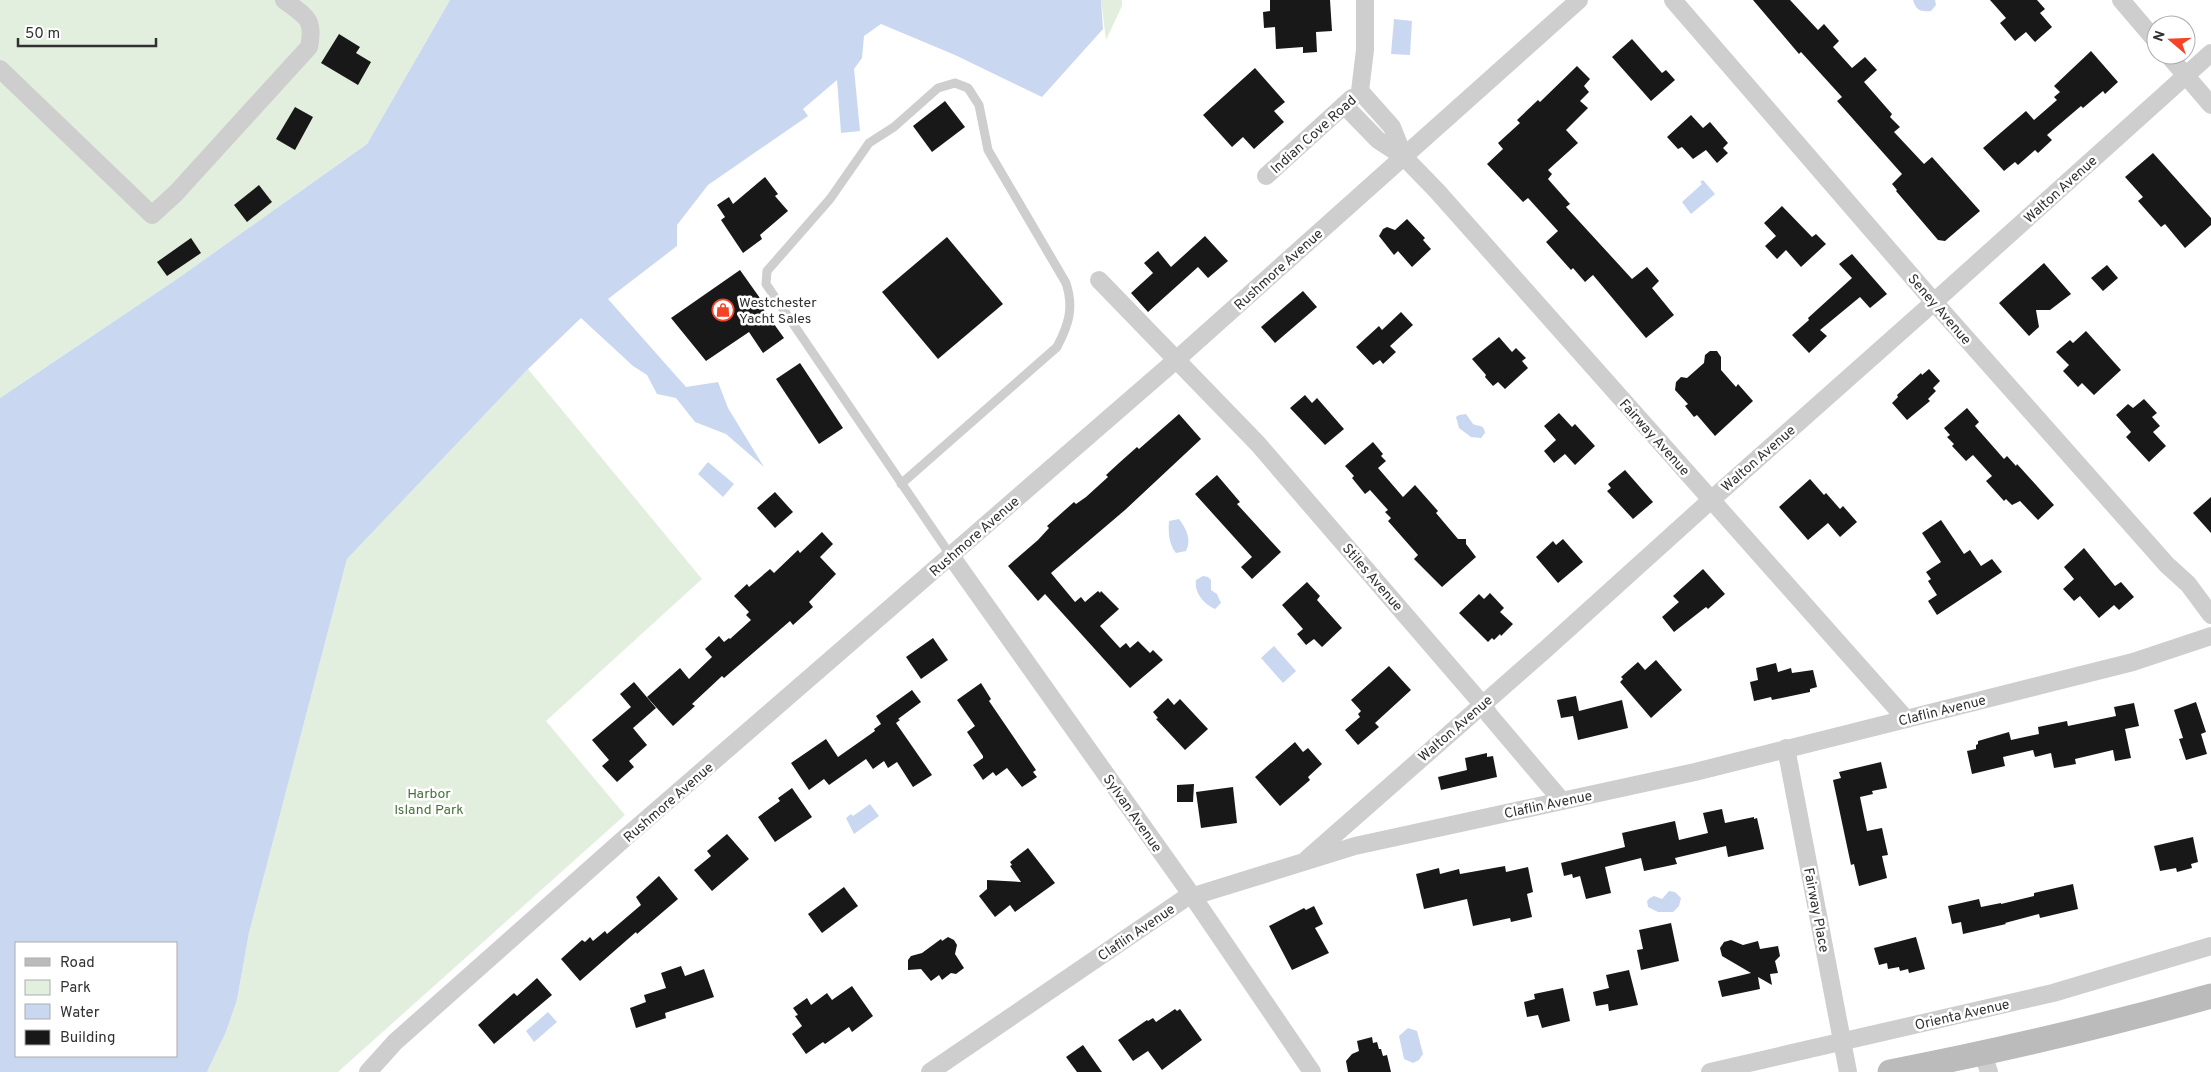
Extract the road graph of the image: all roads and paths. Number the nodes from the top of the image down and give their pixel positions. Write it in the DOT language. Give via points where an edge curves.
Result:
graph roads {
  1 [pos="284,0"];
  2 [pos="1365,0"];
  3 [pos="1579,0"];
  4 [pos="1673,0"];
  5 [pos="2121,0"];
  6 [pos="2146,29"];
  7 [pos="2211,53"];
  8 [pos="2176,65"];
  9 [pos="0,69"];
  10 [pos="2185,75"];
  11 [pos="1360,91"];
  12 [pos="1344,105"];
  13 [pos="2211,105"];
  14 [pos="1404,157"];
  15 [pos="1266,176"];
  16 [pos="1100,280"];
  17 [pos="1934,302"];
  18 [pos="1176,360"];
  19 [pos="901,484"];
  20 [pos="1711,500"];
  21 [pos="951,556"];
  22 [pos="2211,615"];
  23 [pos="2211,636"];
  24 [pos="1482,704"];
  25 [pos="1906,719"];
  26 [pos="1786,748"];
  27 [pos="1562,801"];
  28 [pos="1303,862"];
  29 [pos="1193,897"];
  30 [pos="2211,946"];
  31 [pos="2211,996"];
  32 [pos="1842,1042"];
  33 [pos="1986,1063"];
  34 [pos="368,1072"];
  35 [pos="930,1072"];
  36 [pos="1312,1072"];
  37 [pos="1710,1072"];
  38 [pos="1848,1072"];
  39 [pos="1890,1072"];
  1 -- 9 [label="street" via="308,18 312,31 309,47 176,193 152,215"];
  2 -- 11 [label="street, Indian Cove Road" via="1365,50"];
  3 -- 14 [label="street, Rushmore Avenue"];
  4 -- 17 [label="street, Seney Avenue"];
  5 -- 6 [label="street"];
  7 -- 10 [label="street, Walton Avenue"];
  8 -- 10 [label="street"];
  10 -- 13 [label="street"];
  10 -- 17 [label="street, Walton Avenue"];
  11 -- 12 [label="street, Indian Cove Road"];
  11 -- 14 [label="street, Indian Cove Road" via="1392,127"];
  12 -- 14 [label="street" via="1378,140"];
  12 -- 15 [label="street, Indian Cove Road"];
  14 -- 18 [label="street, Rushmore Avenue"];
  14 -- 20 [label="street, Fairway Avenue"];
  16 -- 18 [label="street, Stiles Avenue"];
  17 -- 20 [label="street, Walton Avenue"];
  17 -- 22 [label="street, Seney Avenue" via="2167,565 2188,584"];
  18 -- 21 [label="street, Rushmore Avenue"];
  18 -- 24 [label="street, Stiles Avenue" via="1258,444"];
  19 -- 19 [label="lane" via="766,284 766,270 830,199 869,142 894,127 938,88 955,83 968,88 979,105 988,150 1066,283 1071,299 1067,328 1057,347"];
  19 -- 21 [label="lane"];
  20 -- 24 [label="street, Walton Avenue"];
  20 -- 25 [label="street, Fairway Avenue"];
  21 -- 29 [label="street, Sylvan Avenue"];
  21 -- 34 [label="street, Rushmore Avenue" via="626,837 395,1042"];
  23 -- 25 [label="street, Claflin Avenue" via="2133,662"];
  24 -- 27 [label="street, Stiles Avenue"];
  24 -- 28 [label="street, Walton Avenue"];
  25 -- 26 [label="street, Claflin Avenue"];
  26 -- 27 [label="street, Claflin Avenue"];
  26 -- 32 [label="street, Fairway Place"];
  27 -- 28 [label="street, Claflin Avenue" via="1355,846"];
  28 -- 29 [label="street, Claflin Avenue"];
  29 -- 35 [label="street, Claflin Avenue" via="1184,899"];
  29 -- 36 [label="street, Sylvan Avenue"];
  30 -- 32 [label="street, Orienta Avenue" via="2053,992"];
  31 -- 33 [label="street"];
  32 -- 37 [label="street, Orienta Avenue"];
  32 -- 38 [label="street, Fairway Place"];
  33 -- 39 [label="street"];
}
